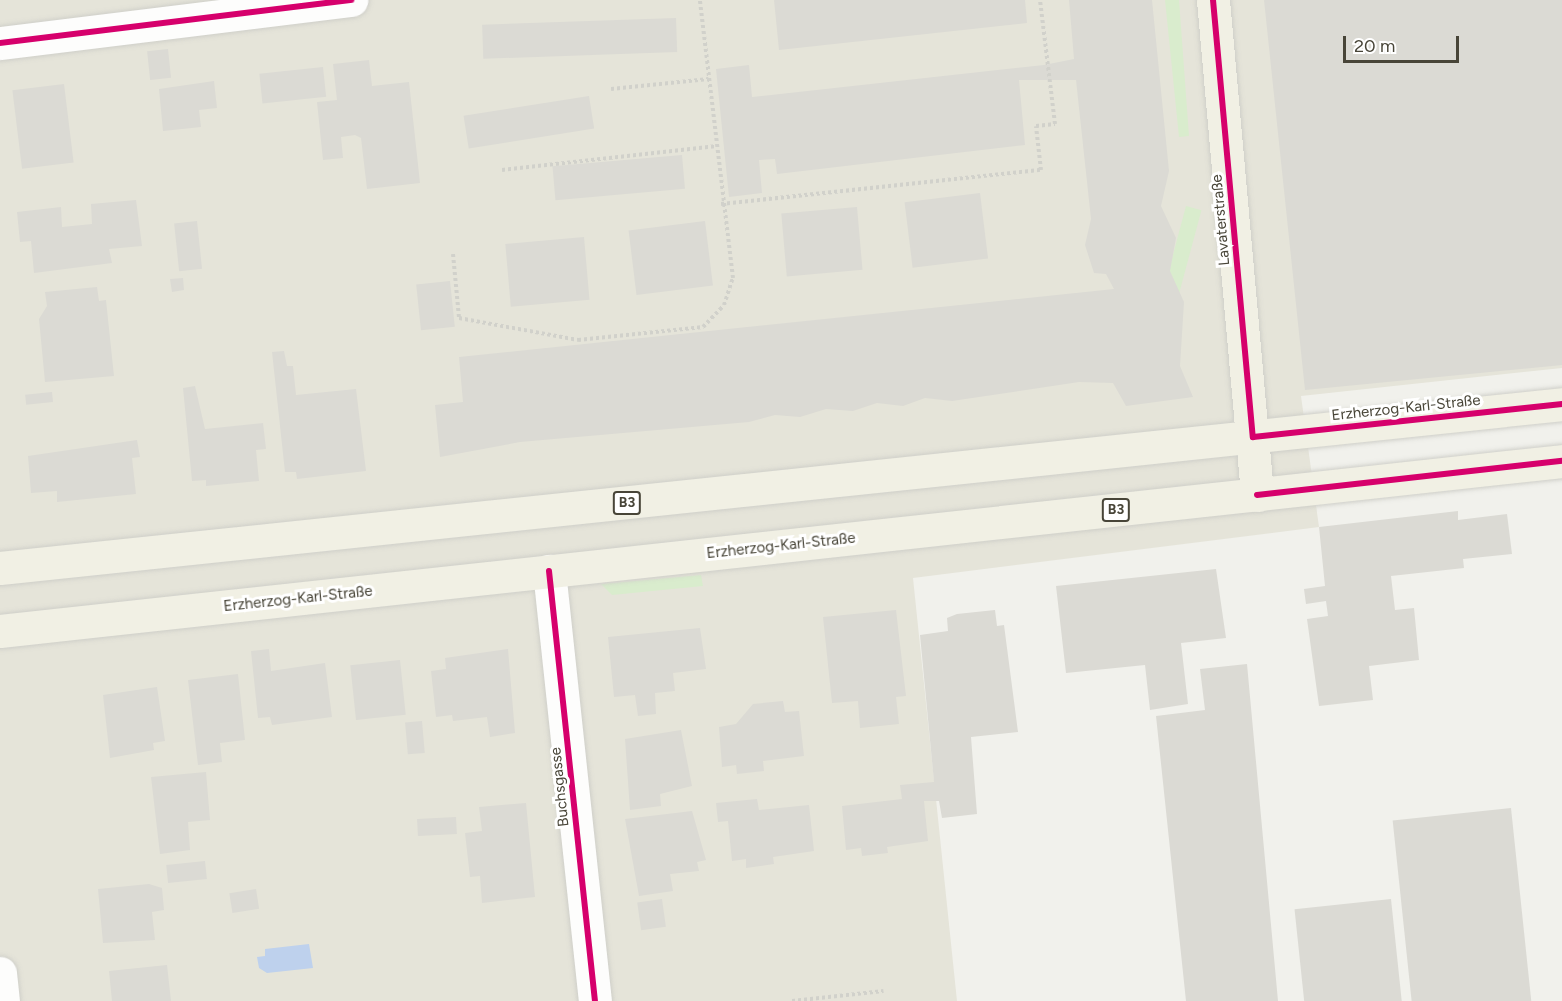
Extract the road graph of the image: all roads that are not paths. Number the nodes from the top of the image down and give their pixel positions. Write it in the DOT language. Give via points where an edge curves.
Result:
graph roads {
  1 [pos="351,0"];
  2 [pos="1213,0"];
  3 [pos="211,8"];
  4 [pos="0,43"];
  5 [pos="1562,404"];
  6 [pos="1253,437"];
  7 [pos="1562,461"];
  8 [pos="1257,495"];
  9 [pos="0,567"];
  10 [pos="549,571"];
  11 [pos="0,632"];
  12 [pos="0,973"];
  13 [pos="3,1001"];
  14 [pos="595,1001"];
  1 -- 3 [label="street"];
  2 -- 6 [label="main road, Lavaterstraße"];
  3 -- 4 [label="street"];
  5 -- 6 [label="main road, Erzherzog-Karl-Straße / B3"];
  6 -- 8 [label="main road, Lavaterstraße"];
  6 -- 9 [label="main road, Erzherzog-Karl-Straße / B3"];
  7 -- 8 [label="main road, Erzherzog-Karl-Straße / B3"];
  8 -- 10 [label="main road, Erzherzog-Karl-Straße / B3"];
  10 -- 11 [label="main road, Erzherzog-Karl-Straße / B3"];
  10 -- 14 [label="street, Buchsgasse"];
  12 -- 13 [label="street"];
}
